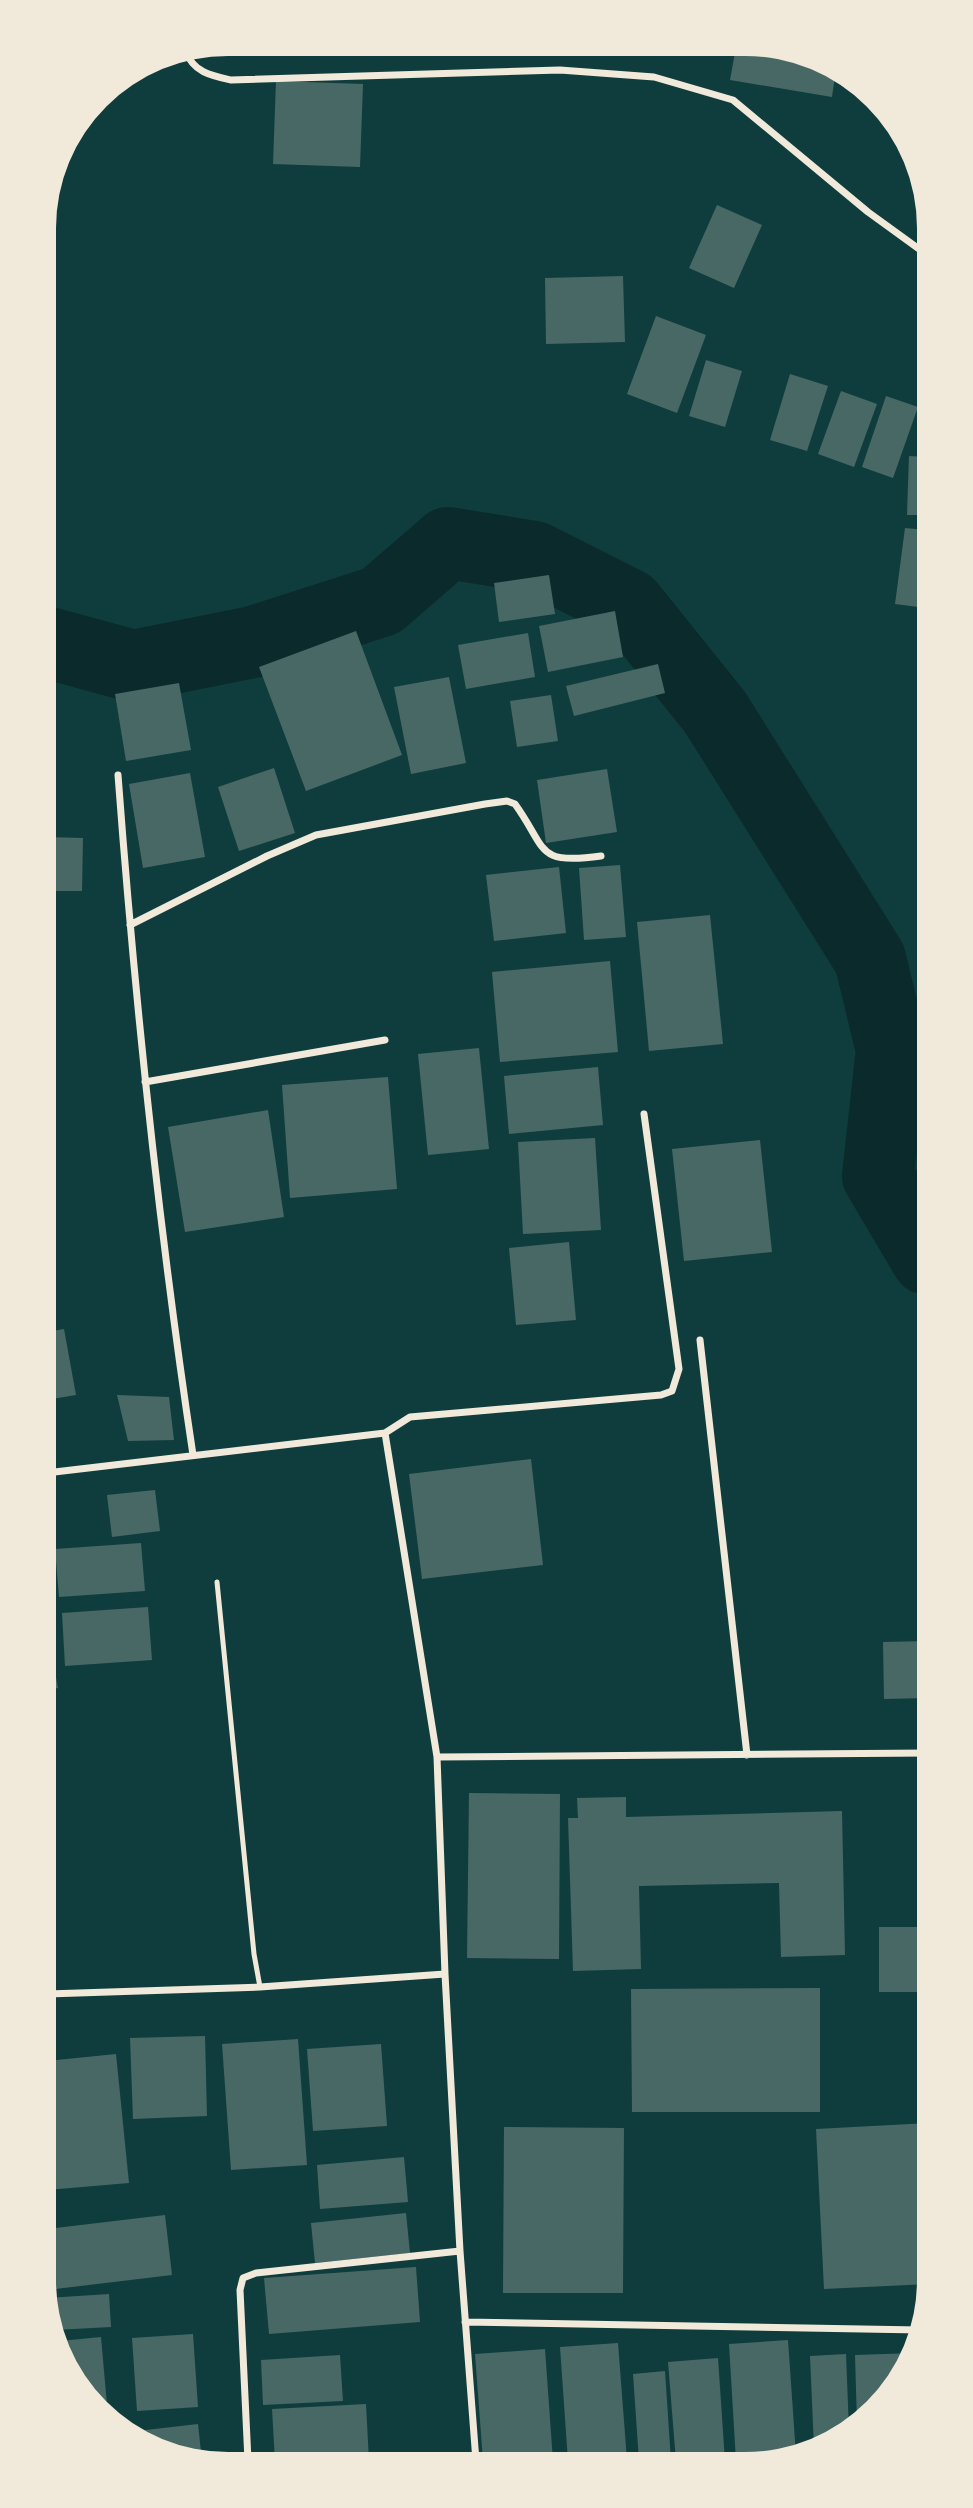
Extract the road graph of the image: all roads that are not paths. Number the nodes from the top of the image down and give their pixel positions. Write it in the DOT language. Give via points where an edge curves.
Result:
graph roads {
  1 [pos="190,60"];
  2 [pos="917,247"];
  3 [pos="118,775"];
  4 [pos="601,856"];
  5 [pos="130,925"];
  6 [pos="385,1040"];
  7 [pos="145,1082"];
  8 [pos="644,1114"];
  9 [pos="701,1340"];
  10 [pos="385,1433"];
  11 [pos="193,1455"];
  12 [pos="56,1472"];
  13 [pos="217,1582"];
  14 [pos="917,1754"];
  15 [pos="747,1755"];
  16 [pos="437,1757"];
  17 [pos="445,1974"];
  18 [pos="260,1987"];
  19 [pos="56,1994"];
  20 [pos="460,2251"];
  21 [pos="465,2322"];
  22 [pos="909,2330"];
  23 [pos="248,2452"];
  24 [pos="475,2452"];
  1 -- 2 [label="street" via="206,75 231,80 560,69 654,77 733,100"];
  3 -- 5 [label="street"];
  4 -- 5 [label="street" via="554,857 540,847 515,804 485,804 316,835"];
  5 -- 7 [label="street"];
  6 -- 7 [label="street"];
  7 -- 11 [label="street"];
  8 -- 10 [label="street" via="679,1369 672,1391 410,1417"];
  9 -- 15 [label="street"];
  10 -- 11 [label="street"];
  10 -- 16 [label="street"];
  11 -- 12 [label="street"];
  13 -- 18 [label="lane"];
  14 -- 15 [label="street"];
  15 -- 16 [label="street"];
  16 -- 17 [label="street"];
  17 -- 18 [label="street"];
  17 -- 20 [label="street"];
  18 -- 19 [label="street"];
  20 -- 21 [label="street"];
  20 -- 23 [label="street" via="243,2278"];
  21 -- 22 [label="street"];
  21 -- 24 [label="street"];
}
